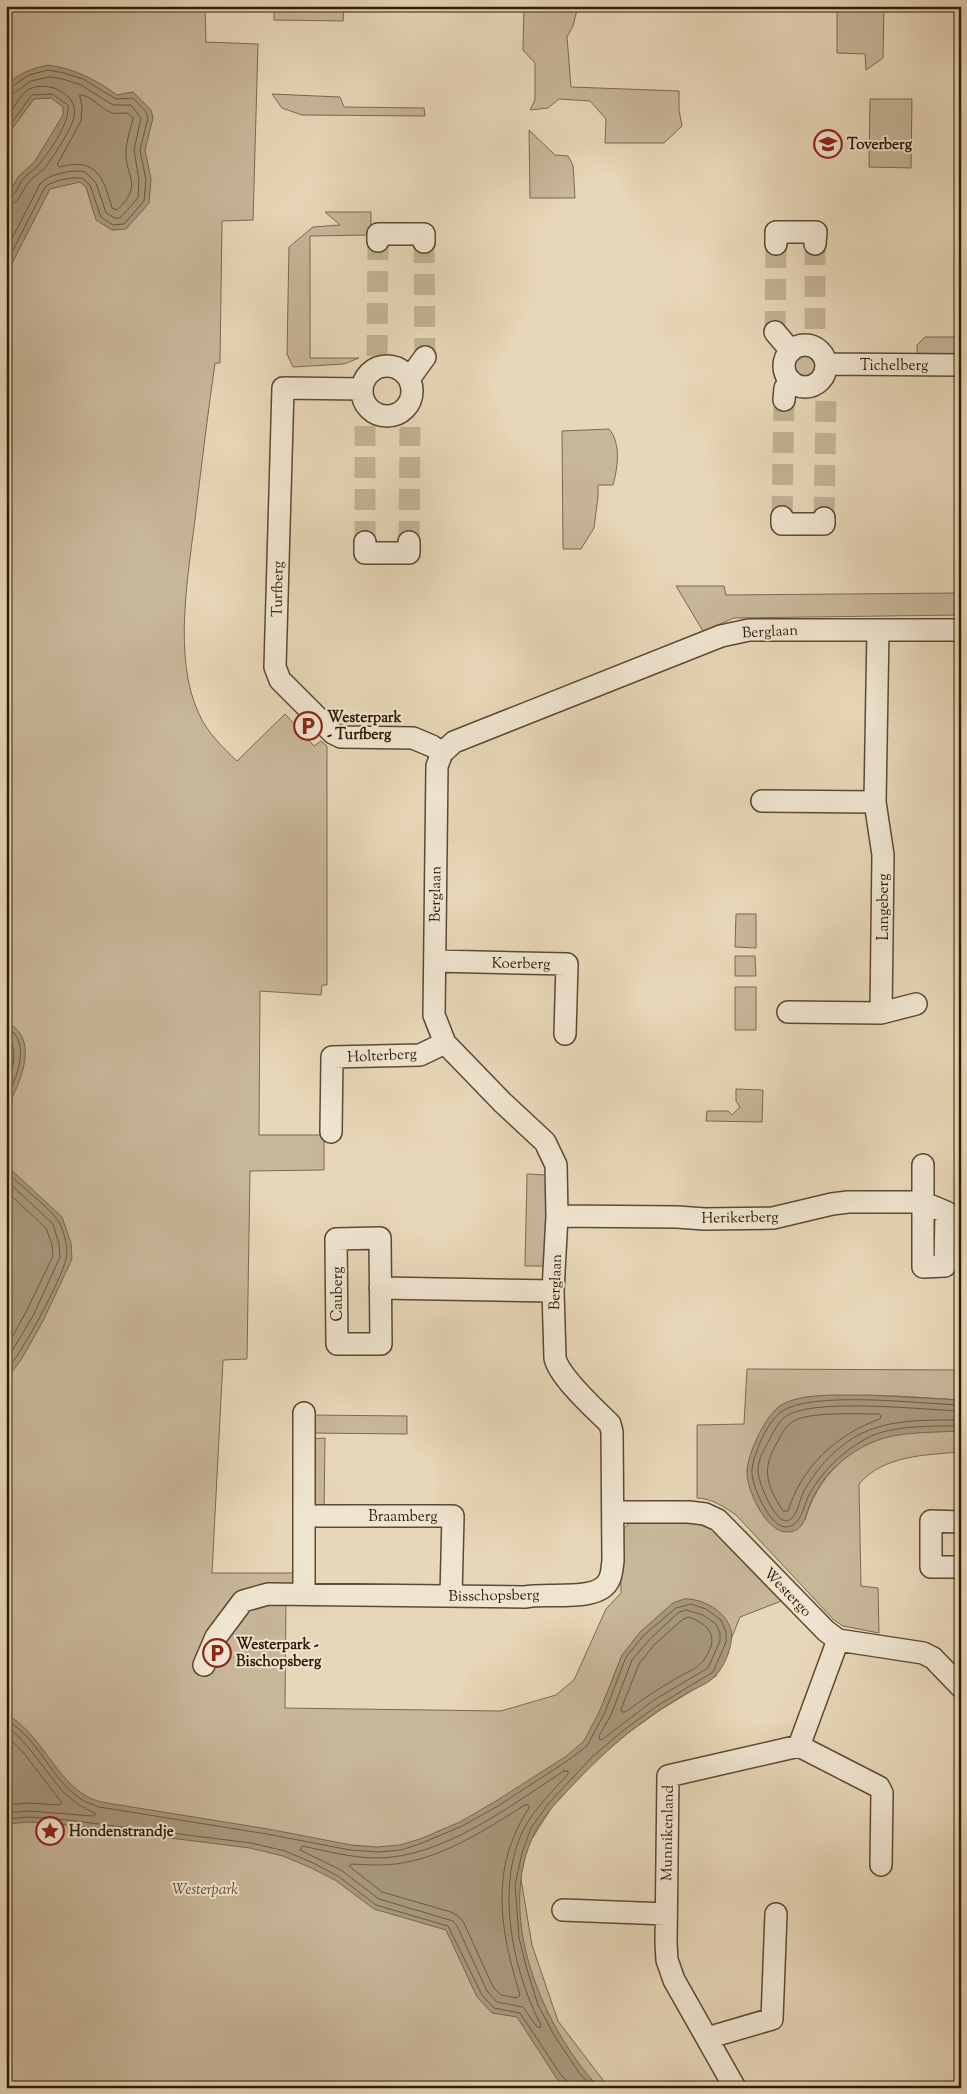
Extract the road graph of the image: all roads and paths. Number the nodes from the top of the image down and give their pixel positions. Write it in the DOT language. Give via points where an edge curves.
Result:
graph roads {
  1 [pos="378,241"];
  2 [pos="424,242"];
  3 [pos="776,244"];
  4 [pos="815,244"];
  5 [pos="775,332"];
  6 [pos="791,351"];
  7 [pos="425,357"];
  8 [pos="961,365"];
  9 [pos="409,379"];
  10 [pos="824,382"];
  11 [pos="364,397"];
  12 [pos="410,401"];
  13 [pos="365,426"];
  14 [pos="410,427"];
  15 [pos="782,517"];
  16 [pos="824,518"];
  17 [pos="365,542"];
  18 [pos="409,542"];
  19 [pos="878,630"];
  20 [pos="961,630"];
  21 [pos="442,753"];
  22 [pos="762,801"];
  23 [pos="875,802"];
  24 [pos="435,961"];
  25 [pos="916,1004"];
  26 [pos="788,1012"];
  27 [pos="882,1013"];
  28 [pos="565,1034"];
  29 [pos="445,1043"];
  30 [pos="330,1132"];
  31 [pos="922,1165"];
  32 [pos="557,1216"];
  33 [pos="380,1288"];
  34 [pos="553,1291"];
  35 [pos="304,1413"];
  36 [pos="614,1512"];
  37 [pos="304,1516"];
  38 [pos="961,1522"];
  39 [pos="961,1567"];
  40 [pos="304,1594"];
  41 [pos="451,1596"];
  42 [pos="838,1640"];
  43 [pos="204,1665"];
  44 [pos="961,1687"];
  45 [pos="799,1746"];
  46 [pos="882,1865"];
  47 [pos="563,1910"];
  48 [pos="666,1914"];
  49 [pos="776,1914"];
  50 [pos="707,2038"];
  51 [pos="736,2088"];
  1 -- 2 [label="street" via="378,234 424,234"];
  3 -- 4 [label="street" via="776,232 816,232"];
  5 -- 6 [label="street"];
  6 -- 10 [label="street" via="814,340 821,352"];
  6 -- 10 [label="street, Tichelberg" via="785,363 787,390"];
  7 -- 9 [label="street"];
  8 -- 10 [label="street, Tichelberg"];
  9 -- 11 [label="street" via="391,366 377,362 366,377"];
  9 -- 12 [label="street"];
  11 -- 12 [label="street, Turfberg" via="378,414 393,415"];
  11 -- 13 [label="street"];
  11 -- 21 [label="street, Turfberg" via="283,388 276,667 280,680 333,733 341,737 413,738"];
  12 -- 14 [label="street"];
  15 -- 16 [label="street" via="782,524 824,524"];
  17 -- 18 [label="street" via="365,553 409,553"];
  19 -- 20 [label="street, Berglaan"];
  19 -- 21 [label="street, Berglaan" via="749,630 721,636 454,742"];
  19 -- 23 [label="street, Langeberg"];
  21 -- 24 [label="street, Berglaan" via="437,766"];
  22 -- 23 [label="street"];
  23 -- 27 [label="street, Langeberg" via="883,856"];
  24 -- 28 [label="street, Koerberg" via="567,964"];
  24 -- 29 [label="street, Berglaan" via="434,1015"];
  25 -- 27 [label="street"];
  26 -- 27 [label="street"];
  29 -- 30 [label="street, Holterberg" via="420,1055 332,1057"];
  29 -- 32 [label="street, Berglaan" via="544,1142 556,1165"];
  31 -- 32 [label="street, Herikerberg" via="922,1202 832,1204 773,1218"];
  32 -- 34 [label="street, Berglaan"];
  33 -- 33 [label="street, Cauberg" via="380,1344 337,1344 336,1239 380,1238"];
  33 -- 34 [label="street"];
  34 -- 36 [label="street, Berglaan" via="556,1365 610,1424"];
  35 -- 37 [label="street"];
  36 -- 41 [label="street, Bisschopsberg" via="613,1561 609,1581 601,1589 591,1594"];
  36 -- 42 [label="street, Westergo" via="697,1513 718,1520"];
  37 -- 40 [label="street"];
  37 -- 41 [label="street, Braamberg" via="453,1516"];
  38 -- 39 [label="street" via="932,1522 931,1567"];
  40 -- 41 [label="street, Bisschopsberg"];
  40 -- 43 [label="street, Bisschopsberg" via="268,1594 243,1600 216,1637"];
  42 -- 44 [label="street" via="923,1653 933,1658"];
  42 -- 45 [label="street"];
  45 -- 46 [label="street" via="879,1787 882,1793"];
  45 -- 48 [label="street, Munnikenland" via="668,1776"];
  47 -- 48 [label="street"];
  48 -- 50 [label="street, Munnikenland" via="670,1969"];
  49 -- 50 [label="street" via="772,2019"];
  50 -- 51 [label="street, Munnikenland"];
}
